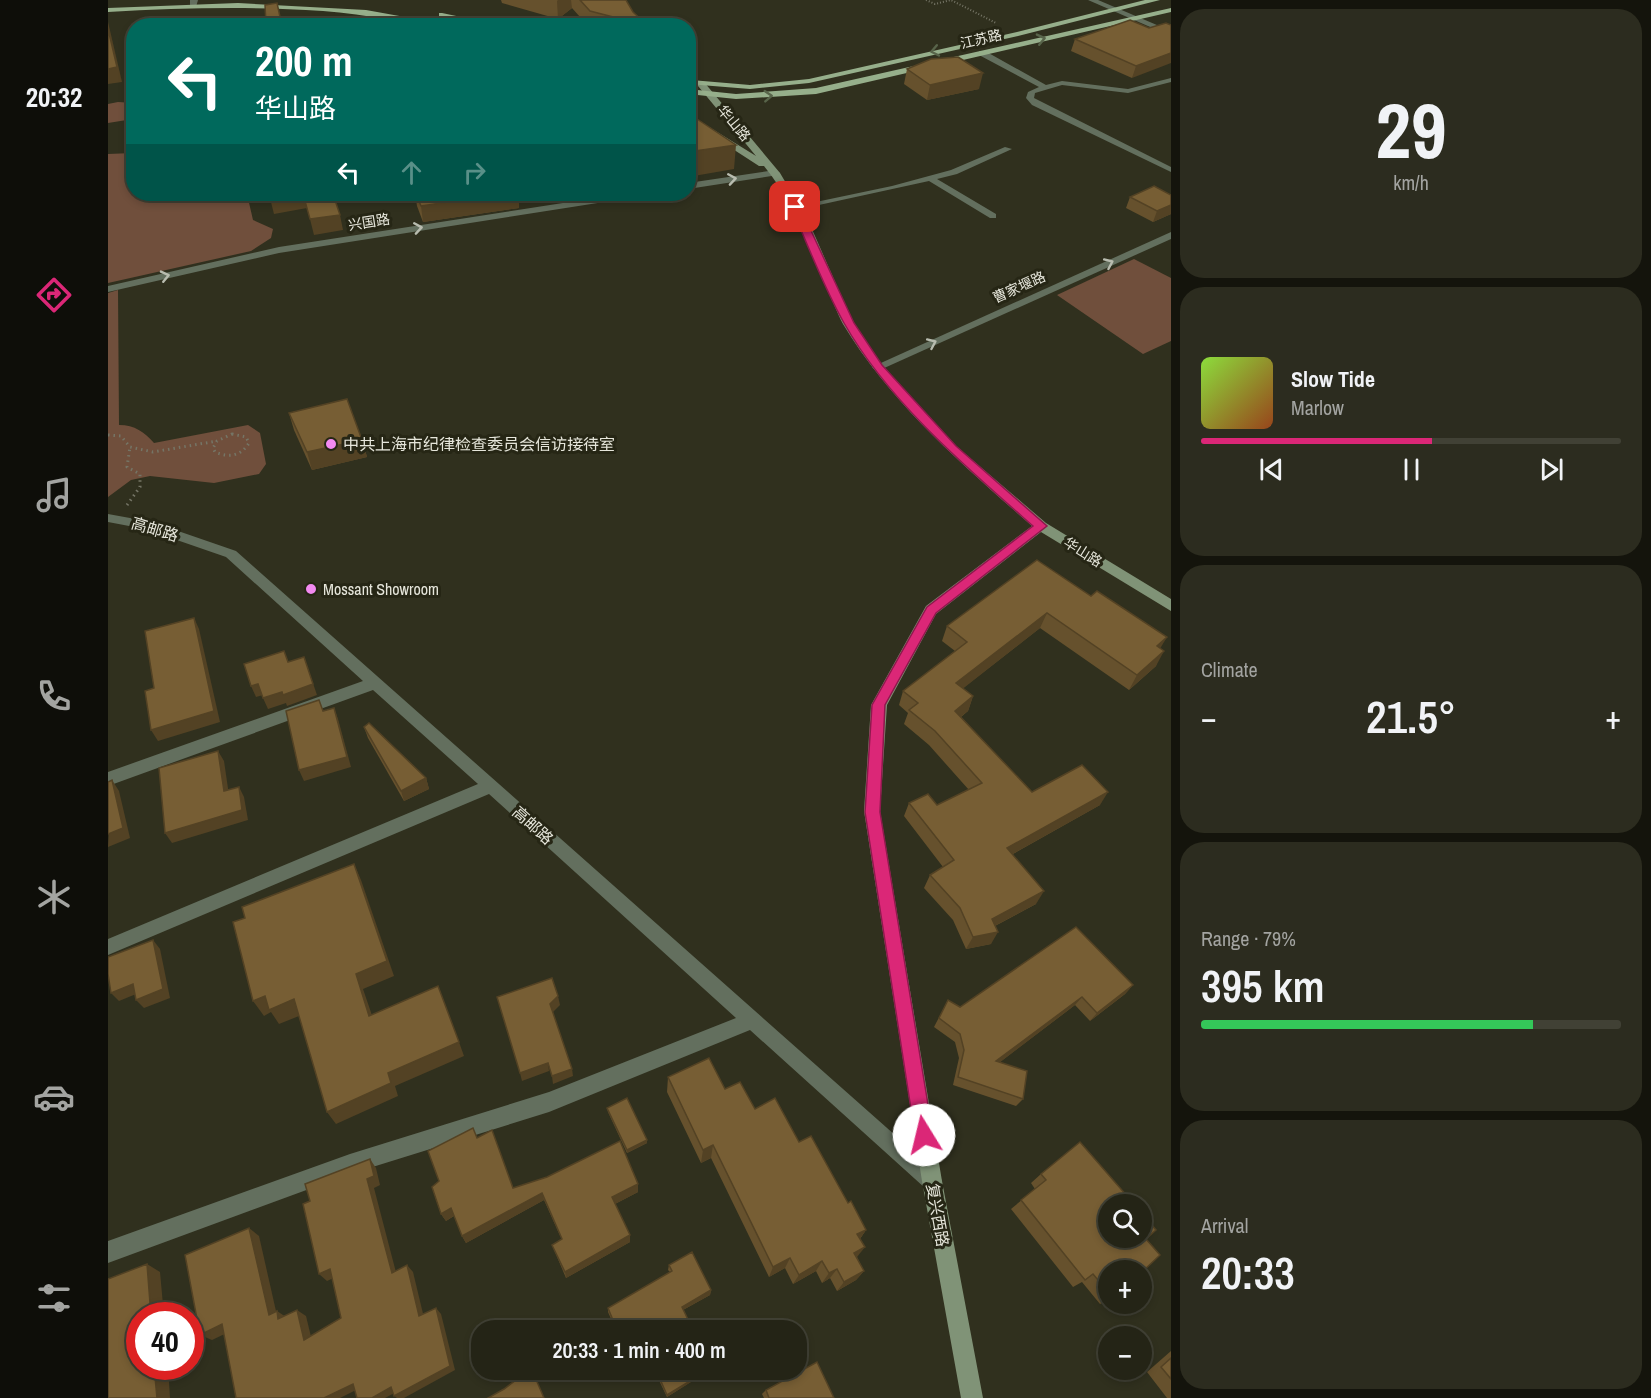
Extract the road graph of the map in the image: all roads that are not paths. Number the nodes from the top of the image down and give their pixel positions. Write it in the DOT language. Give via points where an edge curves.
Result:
graph roads {
  1 [pos="142,0"];
  2 [pos="1092,0"];
  3 [pos="1156,0"];
  4 [pos="108,2"];
  5 [pos="194,2"];
  6 [pos="398,7"];
  7 [pos="1113,9"];
  8 [pos="108,10"];
  9 [pos="418,10"];
  10 [pos="1171,10"];
  11 [pos="430,12"];
  12 [pos="417,18"];
  13 [pos="460,18"];
  14 [pos="1134,18"];
  15 [pos="1171,34"];
  16 [pos="982,52"];
  17 [pos="1171,80"];
  18 [pos="696,83"];
  19 [pos="701,84"];
  20 [pos="1044,87"];
  21 [pos="696,93"];
  22 [pos="710,96"];
  23 [pos="696,121"];
  24 [pos="1008,149"];
  25 [pos="1171,170"];
  26 [pos="775,172"];
  27 [pos="929,178"];
  28 [pos="696,185"];
  29 [pos="591,201"];
  30 [pos="795,207"];
  31 [pos="993,216"];
  32 [pos="1171,235"];
  33 [pos="108,288"];
  34 [pos="879,367"];
  35 [pos="112,518"];
  36 [pos="1041,526"];
  37 [pos="1171,606"];
  38 [pos="375,683"];
  39 [pos="108,779"];
  40 [pos="490,786"];
  41 [pos="108,947"];
  42 [pos="751,1021"];
  43 [pos="932,1181"];
  44 [pos="108,1252"];
  45 [pos="972,1398"];
  1 -- 4 [label="main road"];
  2 -- 7 [label="street"];
  3 -- 7 [label="main road, 江苏路"];
  5 -- 8 [label="main road"];
  5 -- 12 [label="main road" via="339,8"];
  6 -- 9 [label="main road"];
  7 -- 14 [label="street"];
  7 -- 19 [label="main road, 江苏路, one-way" via="809,81 750,87"];
  10 -- 14 [label="main road, 江苏路"];
  11 -- 13 [label="main road"];
  14 -- 15 [label="street"];
  16 -- 14 [label="main road, 江苏路, one-way"];
  16 -- 20 [label="lane"];
  22 -- 16 [label="main road, 江苏路, one-way" via="816,91"];
  17 -- 20 [label="lane" via="1128,91 1062,82"];
  18 -- 19 [label="main road"];
  19 -- 22 [label="main road, 华山路"];
  20 -- 25 [label="lane" via="1032,92 1030,98 1035,103"];
  21 -- 22 [label="main road, 江苏路"];
  22 -- 26 [label="main road, 华山路"];
  23 -- 26 [label="main road, 华山路"];
  24 -- 27 [label="lane"];
  28 -- 26 [label="street, one-way"];
  26 -- 30 [label="main road, 华山路"];
  27 -- 30 [label="lane"];
  27 -- 31 [label="lane"];
  33 -- 29 [label="street, 兴国路, one-way" via="279,250"];
  30 -- 34 [label="main road, 华山路" via="849,323"];
  34 -- 32 [label="street, 曹家堰路, one-way"];
  34 -- 36 [label="main road, 华山路" via="952,449"];
  35 -- 38 [label="street, 高邮路" via="147,525 231,554"];
  36 -- 37 [label="main road, 华山路"];
  36 -- 43 [label="main road, 复兴西路" via="931,610 879,705 872,812"];
  38 -- 39 [label="street"];
  38 -- 40 [label="street, 高邮路"];
  40 -- 41 [label="street"];
  40 -- 42 [label="street, 高邮路"];
  42 -- 43 [label="street, 高邮路"];
  42 -- 44 [label="street" via="549,1102 350,1164"];
  43 -- 45 [label="main road, 复兴西路"];
}
